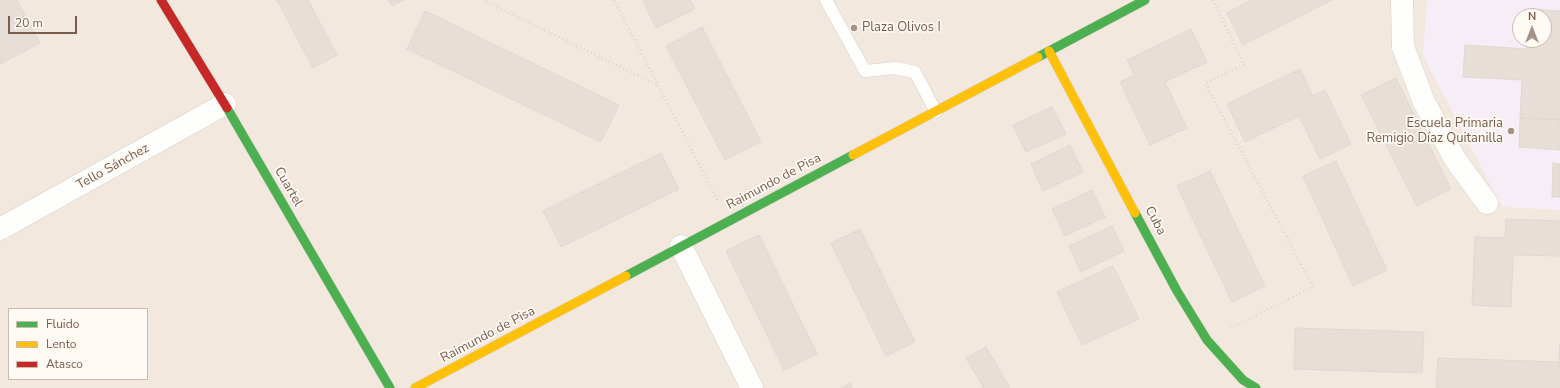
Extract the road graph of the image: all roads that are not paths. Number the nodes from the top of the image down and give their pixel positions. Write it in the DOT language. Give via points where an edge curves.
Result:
graph roads {
  1 [pos="161,0"];
  2 [pos="826,0"];
  3 [pos="1145,0"];
  4 [pos="1402,0"];
  5 [pos="1049,51"];
  6 [pos="225,104"];
  7 [pos="936,112"];
  8 [pos="1487,203"];
  9 [pos="0,229"];
  10 [pos="681,246"];
  11 [pos="1241,384"];
  12 [pos="390,388"];
  13 [pos="415,388"];
  14 [pos="752,388"];
  15 [pos="1256,388"];
  1 -- 6 [label="street, Cuartel"];
  2 -- 7 [label="lane" via="865,70 895,68 915,72"];
  3 -- 5 [label="street, Raimundo de Pisa"];
  4 -- 8 [label="street" via="1404,47 1424,102 1455,160"];
  5 -- 7 [label="street, Raimundo de Pisa"];
  5 -- 11 [label="street, Cuba" via="1177,291 1207,340"];
  6 -- 9 [label="street, Tello Sánchez"];
  6 -- 12 [label="street, Cuartel"];
  7 -- 10 [label="street, Raimundo de Pisa"];
  10 -- 13 [label="street, Raimundo de Pisa"];
  10 -- 14 [label="street"];
  11 -- 15 [label="street, Cuba"];
}
